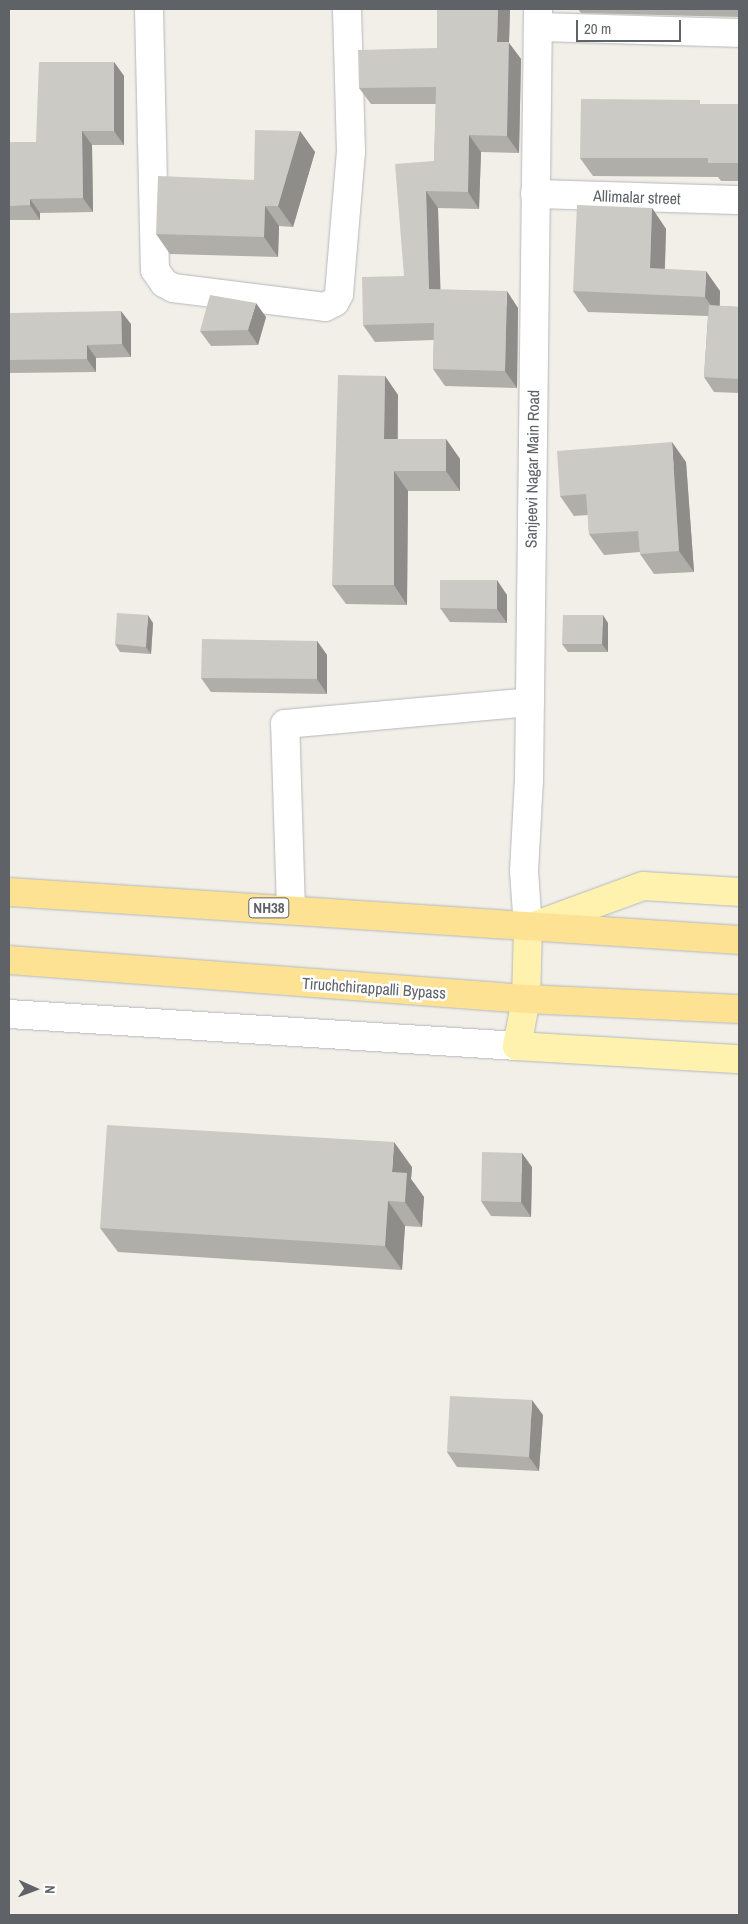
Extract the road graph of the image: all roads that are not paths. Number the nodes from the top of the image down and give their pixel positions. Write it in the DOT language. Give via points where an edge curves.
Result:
graph roads {
  1 [pos="149,9"];
  2 [pos="347,9"];
  3 [pos="538,18"];
  4 [pos="739,33"];
  5 [pos="535,194"];
  6 [pos="739,200"];
  7 [pos="530,702"];
  8 [pos="9,892"];
  9 [pos="739,892"];
  10 [pos="291,910"];
  11 [pos="528,928"];
  12 [pos="739,940"];
  13 [pos="9,960"];
  14 [pos="526,999"];
  15 [pos="739,1010"];
  16 [pos="9,1014"];
  17 [pos="517,1046"];
  18 [pos="739,1059"];
  1 -- 2 [label="street" via="155,270 173,288 325,307 335,302 339,294 351,152"];
  3 -- 4 [label="street"];
  3 -- 5 [label="street, Sanjeevi Nagar Main Road"];
  5 -- 6 [label="street, Allimalar street"];
  5 -- 7 [label="street, Sanjeevi Nagar Main Road"];
  7 -- 10 [label="street" via="285,724"];
  7 -- 11 [label="street, Sanjeevi Nagar Main Road" via="524,871"];
  8 -- 10 [label="highway, NH38"];
  9 -- 11 [label="main road" via="643,886"];
  10 -- 11 [label="highway, NH38"];
  11 -- 12 [label="highway, NH38"];
  11 -- 14 [label="main road"];
  13 -- 14 [label="highway, Tiruchchirappalli Bypass"];
  14 -- 15 [label="highway, Tiruchchirappalli Bypass"];
  14 -- 17 [label="main road"];
  16 -- 17 [label="street"];
  17 -- 18 [label="main road"];
}
